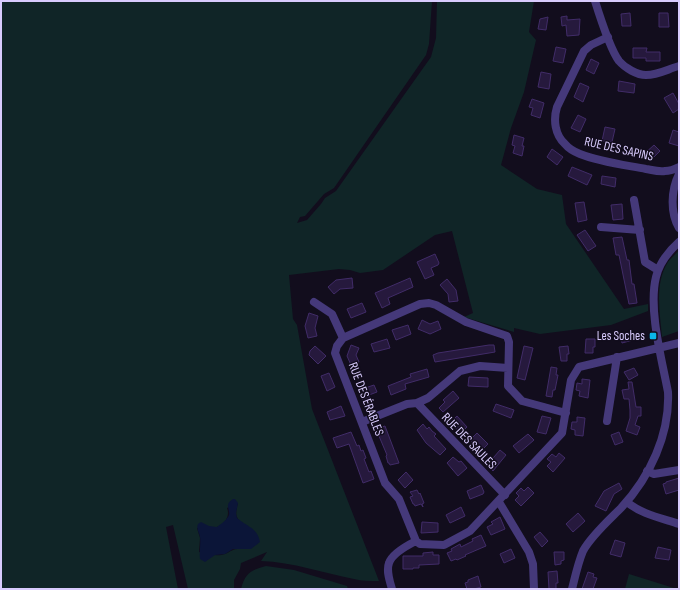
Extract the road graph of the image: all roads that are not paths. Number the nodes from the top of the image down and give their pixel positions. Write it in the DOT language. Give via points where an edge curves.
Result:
graph roads {
  1 [pos="595,1"];
  2 [pos="608,37"];
  3 [pos="679,66"];
  4 [pos="679,167"];
  5 [pos="679,174"];
  6 [pos="634,200"];
  7 [pos="601,227"];
  8 [pos="679,228"];
  9 [pos="640,230"];
  10 [pos="679,242"];
  11 [pos="658,270"];
  12 [pos="314,302"];
  13 [pos="343,338"];
  14 [pos="679,343"];
  15 [pos="660,347"];
  16 [pos="617,357"];
  17 [pos="508,368"];
  18 [pos="416,402"];
  19 [pos="566,413"];
  20 [pos="608,421"];
  21 [pos="362,422"];
  22 [pos="679,470"];
  23 [pos="647,471"];
  24 [pos="505,495"];
  25 [pos="499,502"];
  26 [pos="627,502"];
  27 [pos="679,524"];
  28 [pos="416,541"];
  29 [pos="392,589"];
  30 [pos="534,589"];
  31 [pos="572,589"];
  1 -- 2 [label="street"];
  2 -- 3 [label="street" via="620,62 636,73 656,74"];
  2 -- 4 [label="street, RUE DES SAPINS" via="590,45 584,51 560,100 555,125 561,140 575,152 587,156 663,171"];
  5 -- 8 [label="street" via="674,188 673,203"];
  6 -- 9 [label="street"];
  7 -- 9 [label="street"];
  9 -- 11 [label="street" via="645,262"];
  10 -- 11 [label="street"];
  11 -- 15 [label="street" via="653,306"];
  12 -- 13 [label="street" via="332,314"];
  13 -- 17 [label="street" via="420,304 429,303 466,322 507,336"];
  13 -- 21 [label="street, RUE DES ÉRABLES" via="335,353"];
  14 -- 15 [label="street"];
  15 -- 16 [label="street"];
  15 -- 23 [label="street" via="668,405 665,428"];
  16 -- 19 [label="street" via="579,367 571,380"];
  16 -- 20 [label="street"];
  17 -- 18 [label="street" via="480,366 460,371 428,398"];
  17 -- 19 [label="street" via="508,386 522,402"];
  18 -- 21 [label="street"];
  18 -- 24 [label="street, RUE DES SAULES"];
  19 -- 24 [label="street" via="562,433"];
  21 -- 28 [label="street, RUE DES ÉRABLES" via="385,483 399,499"];
  22 -- 23 [label="street" via="654,474"];
  23 -- 26 [label="street"];
  24 -- 25 [label="street"];
  25 -- 28 [label="street" via="470,531 444,545 420,544"];
  25 -- 30 [label="street" via="529,552 533,564"];
  26 -- 27 [label="street" via="634,508"];
  26 -- 31 [label="street" via="583,551"];
  28 -- 29 [label="street" via="406,546 389,563"];
}
